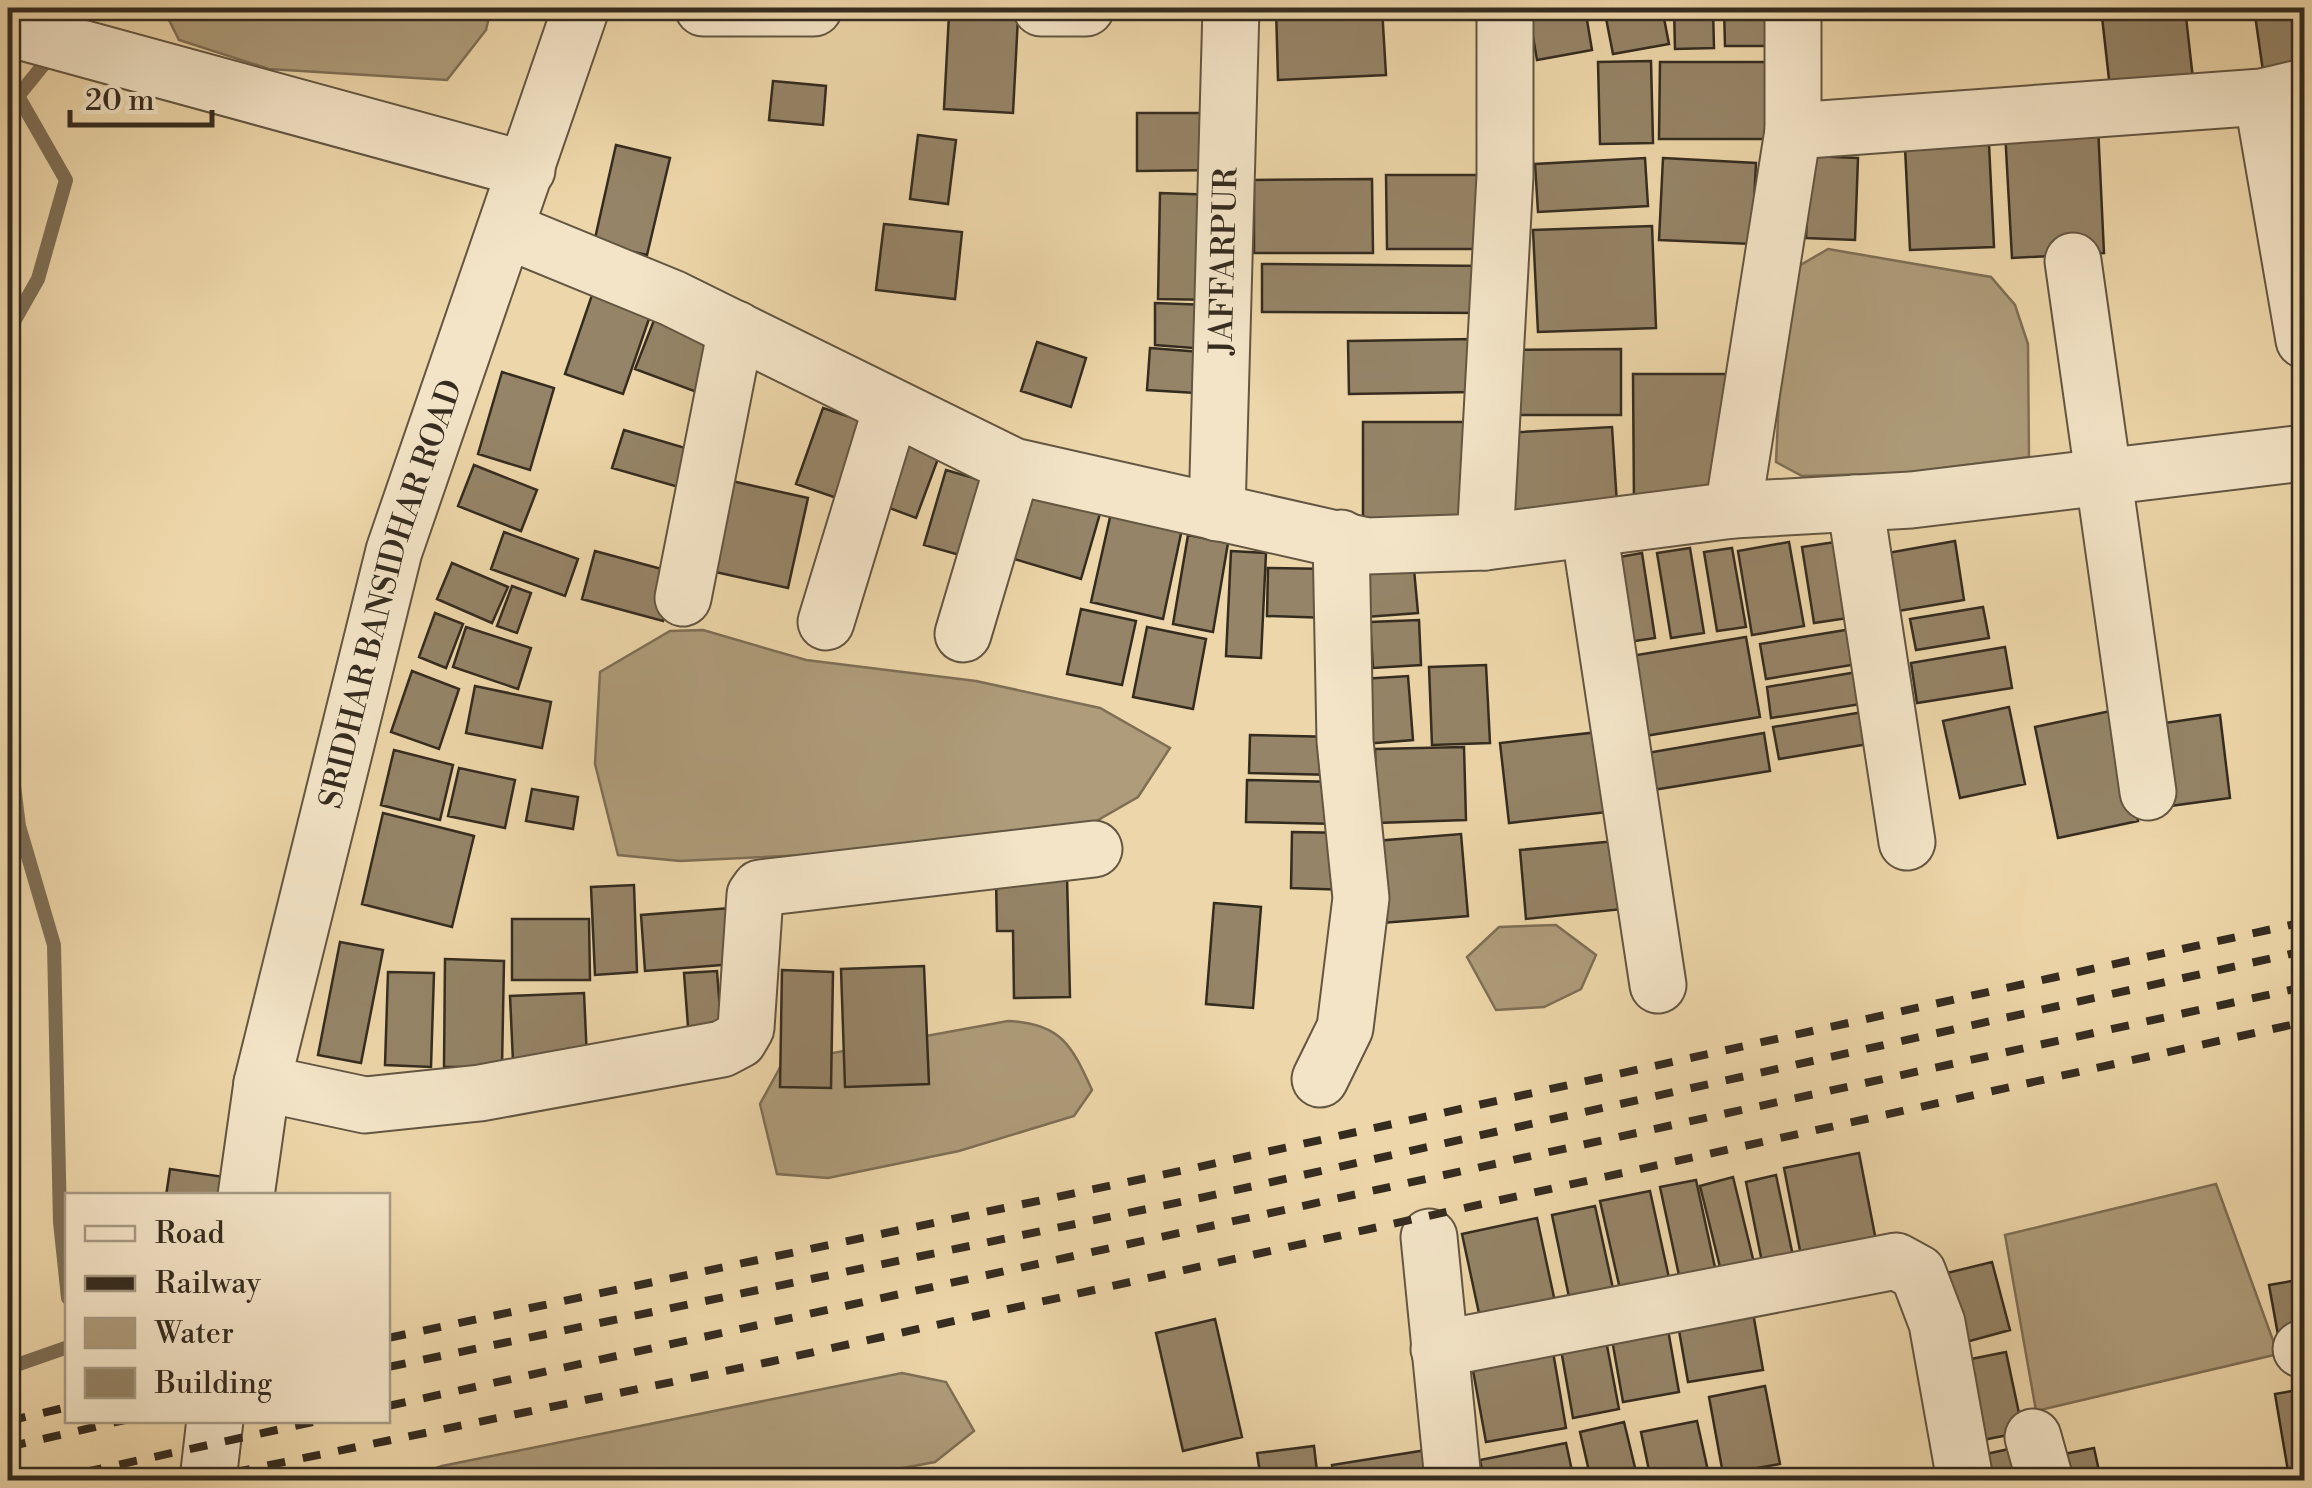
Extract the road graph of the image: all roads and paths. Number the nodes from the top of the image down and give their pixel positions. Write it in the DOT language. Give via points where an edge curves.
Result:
graph roads {
  1 [pos="581,8"];
  2 [pos="704,8"];
  3 [pos="814,8"];
  4 [pos="1041,8"];
  5 [pos="1086,8"];
  6 [pos="1231,8"];
  7 [pos="1504,8"];
  8 [pos="1793,8"];
  9 [pos="8,28"];
  10 [pos="2283,92"];
  11 [pos="1793,131"];
  12 [pos="527,170"];
  13 [pos="506,230"];
  14 [pos="2073,261"];
  15 [pos="736,329"];
  16 [pos="2304,340"];
  17 [pos="892,409"];
  18 [pos="2304,452"];
  19 [pos="1013,466"];
  20 [pos="2103,477"];
  21 [pos="1855,502"];
  22 [pos="1733,510"];
  23 [pos="1218,513"];
  24 [pos="1590,528"];
  25 [pos="1340,538"];
  26 [pos="1485,542"];
  27 [pos="683,598"];
  28 [pos="826,622"];
  29 [pos="963,634"];
  30 [pos="2148,792"];
  31 [pos="1907,842"];
  32 [pos="1094,849"];
  33 [pos="1658,985"];
  34 [pos="1320,1079"];
  35 [pos="262,1083"];
  36 [pos="246,1193"];
  37 [pos="1429,1237"];
  38 [pos="1439,1348"];
  39 [pos="215,1423"];
  40 [pos="208,1480"];
  41 [pos="1454,1480"];
  42 [pos="1965,1480"];
  1 -- 12 [label="street, SRIDHAR BANSIDHAR ROAD"];
  2 -- 3 [label="street"];
  4 -- 5 [label="street"];
  6 -- 23 [label="street, JAFFARPUR"];
  7 -- 26 [label="street" via="1505,176"];
  8 -- 11 [label="street"];
  9 -- 12 [label="street"];
  10 -- 11 [label="street"];
  10 -- 16 [label="street"];
  11 -- 22 [label="street"];
  12 -- 13 [label="street, SRIDHAR BANSIDHAR ROAD"];
  13 -- 15 [label="street"];
  13 -- 35 [label="street, SRIDHAR BANSIDHAR ROAD" via="394,551"];
  14 -- 20 [label="street"];
  15 -- 17 [label="street"];
  15 -- 27 [label="street"];
  17 -- 19 [label="street"];
  17 -- 28 [label="street"];
  18 -- 20 [label="street"];
  19 -- 23 [label="street"];
  19 -- 29 [label="street"];
  20 -- 21 [label="street"];
  20 -- 30 [label="street"];
  21 -- 22 [label="street"];
  21 -- 31 [label="street"];
  22 -- 24 [label="street"];
  23 -- 25 [label="street"];
  24 -- 26 [label="street"];
  24 -- 33 [label="street"];
  25 -- 26 [label="street" via="1367,546"];
  25 -- 34 [label="street" via="1345,740 1361,898 1345,1028"];
  32 -- 35 [label="street" via="760,888 746,1028 722,1049 480,1094 364,1105"];
  35 -- 36 [label="street, SRIDHAR BANSIDHAR ROAD"];
  37 -- 38 [label="street"];
  38 -- 41 [label="street"];
  38 -- 42 [label="street" via="1896,1261 1918,1273 1937,1323"];
  39 -- 40 [label="street"];
}
